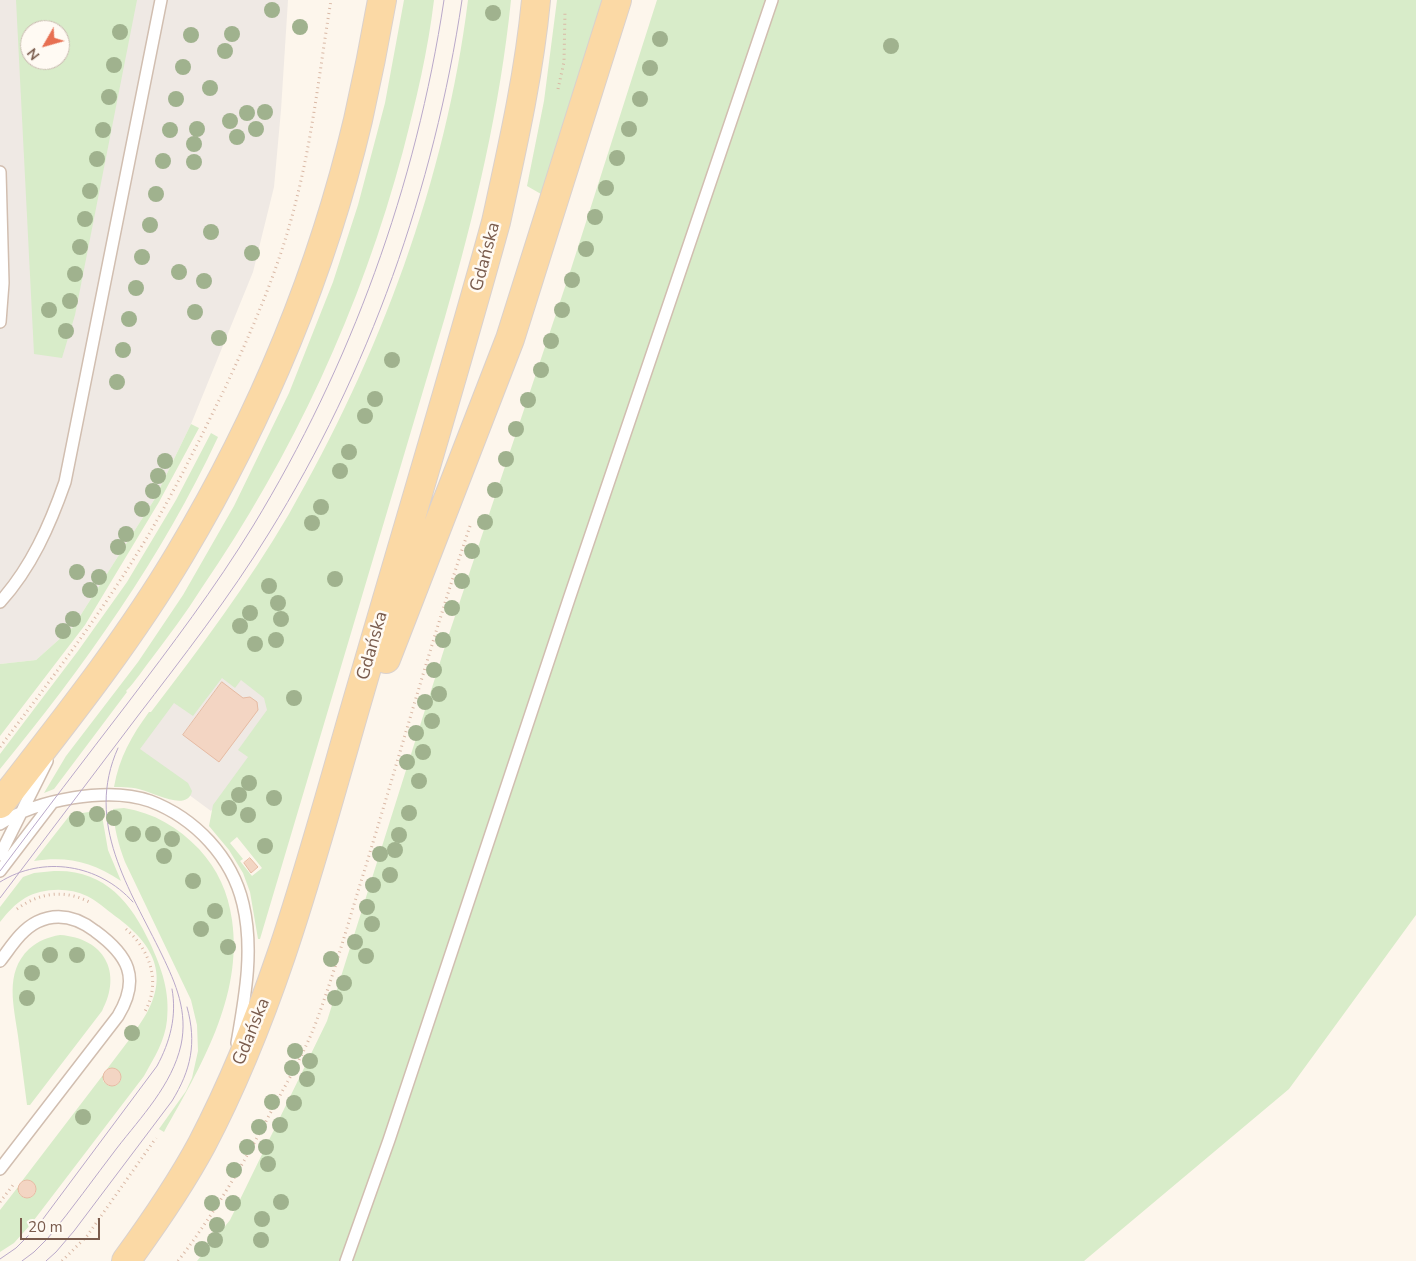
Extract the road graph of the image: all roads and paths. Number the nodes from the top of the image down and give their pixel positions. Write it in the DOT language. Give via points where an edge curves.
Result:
graph roads {
  1 [pos="161,0"];
  2 [pos="331,0"];
  3 [pos="382,0"];
  4 [pos="536,0"];
  5 [pos="617,0"];
  6 [pos="772,0"];
  7 [pos="0,172"];
  8 [pos="0,322"];
  9 [pos="450,583"];
  10 [pos="0,602"];
  11 [pos="0,747"];
  12 [pos="52,802"];
  13 [pos="11,808"];
  14 [pos="0,824"];
  15 [pos="319,834"];
  16 [pos="0,855"];
  17 [pos="0,871"];
  18 [pos="98,908"];
  19 [pos="16,910"];
  20 [pos="124,928"];
  21 [pos="0,961"];
  22 [pos="141,1016"];
  23 [pos="215,1116"];
  24 [pos="156,1138"];
  25 [pos="0,1166"];
  26 [pos="18,1179"];
  27 [pos="0,1202"];
  28 [pos="62,1261"];
  29 [pos="126,1261"];
  30 [pos="178,1261"];
  31 [pos="346,1261"];
  1 -- 10 [label="lane" via="64,482 40,543"];
  2 -- 11 [label="path" via="309,144 296,202 273,275 244,346 187,467 136,556 78,643"];
  3 -- 13 [label="main road" via="357,122 338,192 317,258 254,414 202,516 155,594"];
  4 -- 15 [label="main road, Gdańska" via="516,133 496,222"];
  5 -- 15 [label="main road" via="510,339"];
  6 -- 31 [label="lane"];
  7 -- 8 [label="lane" via="3,275"];
  9 -- 30 [label="path" via="367,864 314,1027 244,1164"];
  12 -- 13 [label="lane"];
  12 -- 17 [label="lane"];
  12 -- 23 [label="lane" via="100,795 150,801 197,829 217,850 232,875 243,903 248,973 234,1057"];
  13 -- 14 [label="lane"];
  13 -- 16 [label="lane"];
  15 -- 23 [label="main road, Gdańska" via="273,981 237,1072"];
  18 -- 19 [label="path" via="83,899 54,893 31,900"];
  20 -- 22 [label="path" via="142,947 152,972 150,1000"];
  21 -- 25 [label="lane" via="32,925 52,918 71,918 85,924 119,951 126,964 129,985 126,1001 118,1016"];
  23 -- 29 [label="main road, Gdańska" via="201,1146"];
  24 -- 28 [label="path" via="87,1236"];
  26 -- 27 [label="path"];
}
